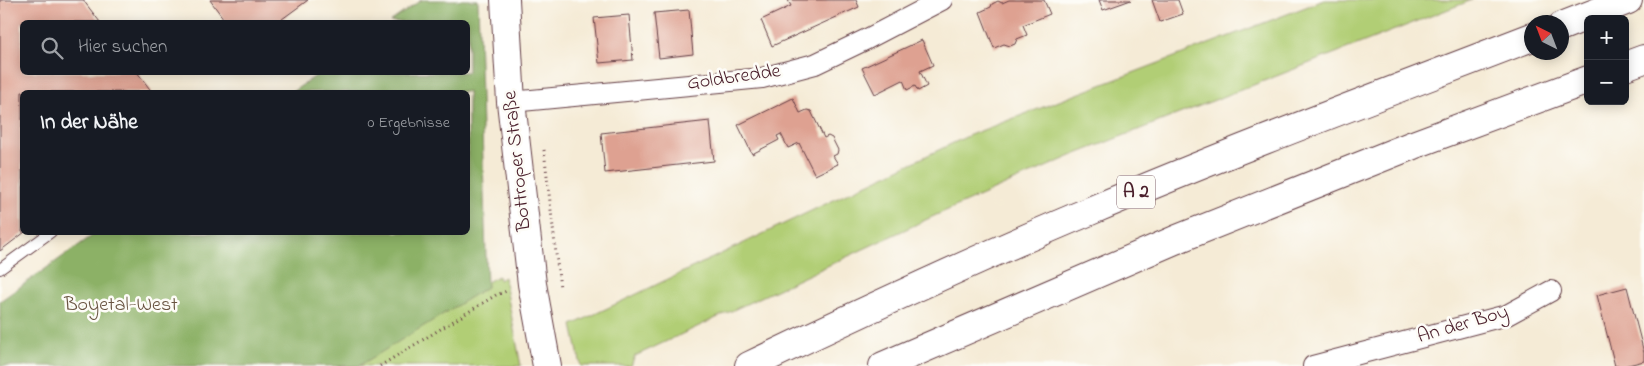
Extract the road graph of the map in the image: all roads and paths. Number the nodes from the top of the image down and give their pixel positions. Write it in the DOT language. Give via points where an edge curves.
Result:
graph roads {
  1 [pos="505,0"];
  2 [pos="942,0"];
  3 [pos="1628,0"];
  4 [pos="1569,23"];
  5 [pos="1524,40"];
  6 [pos="1644,59"];
  7 [pos="1629,65"];
  8 [pos="1584,81"];
  9 [pos="511,102"];
  10 [pos="544,148"];
  11 [pos="47,235"];
  12 [pos="0,269"];
  13 [pos="532,284"];
  14 [pos="1551,291"];
  15 [pos="561,296"];
  16 [pos="380,366"];
  17 [pos="547,366"];
  18 [pos="748,366"];
  19 [pos="883,366"];
  20 [pos="1313,366"];
  1 -- 9 [label="main road, Bottroper Straße"];
  2 -- 9 [label="street, Goldbredde" via="815,64 762,78"];
  3 -- 4 [label="main road"];
  5 -- 18 [label="main road, A 2" via="1268,138 1090,211"];
  6 -- 7 [label="main road"];
  8 -- 19 [label="main road" via="1230,218"];
  9 -- 13 [label="main road, Bottroper Straße"];
  10 -- 15 [label="path"];
  11 -- 12 [label="lane"];
  13 -- 16 [label="path" via="496,295"];
  13 -- 17 [label="main road, Bottroper Straße"];
  14 -- 20 [label="street, An der Boy" via="1507,315"];
}
